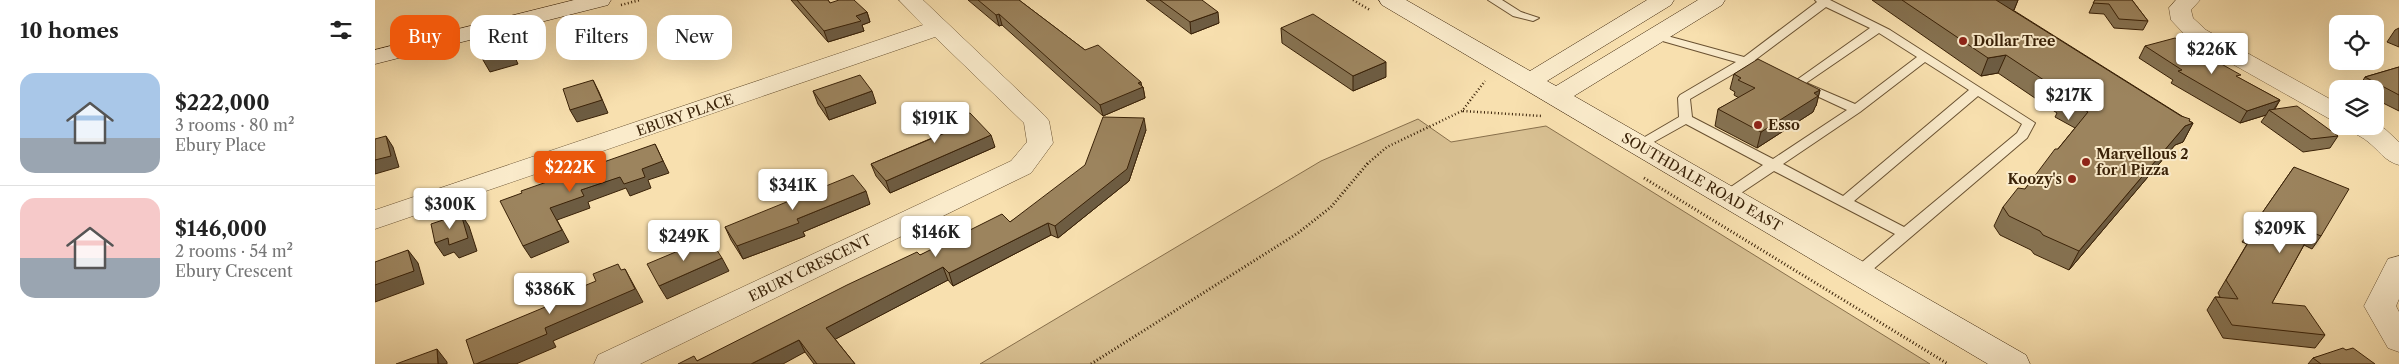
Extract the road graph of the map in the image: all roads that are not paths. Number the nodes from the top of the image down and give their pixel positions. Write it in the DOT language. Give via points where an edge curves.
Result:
graph roads {
  1 [pos="601,0"];
  2 [pos="910,0"];
  3 [pos="1494,0"];
  4 [pos="1663,0"];
  5 [pos="1714,0"];
  6 [pos="2189,0"];
  7 [pos="1823,1"];
  8 [pos="1384,8"];
  9 [pos="1533,18"];
  10 [pos="939,28"];
  11 [pos="1878,28"];
  12 [pos="1656,36"];
  13 [pos="375,57"];
  14 [pos="1925,57"];
  15 [pos="1746,61"];
  16 [pos="1789,80"];
  17 [pos="1530,81"];
  18 [pos="1977,90"];
  19 [pos="1856,109"];
  20 [pos="2329,109"];
  21 [pos="1546,111"];
  22 [pos="1686,119"];
  23 [pos="2376,135"];
  24 [pos="1638,144"];
  25 [pos="2399,157"];
  26 [pos="1772,165"];
  27 [pos="1727,196"];
  28 [pos="1844,202"];
  29 [pos="375,220"];
  30 [pos="1906,234"];
  31 [pos="2399,266"];
  32 [pos="1859,273"];
  33 [pos="2399,340"];
  34 [pos="610,364"];
  35 [pos="2014,364"];
  1 -- 13 [label="street"];
  2 -- 10 [label="street, EBURY CRESCENT"];
  3 -- 9 [label="lane" via="1517,14"];
  4 -- 17 [label="street"];
  5 -- 12 [label="street"];
  6 -- 20 [label="street" via="2180,8 2182,20 2198,35"];
  7 -- 11 [label="lane"];
  7 -- 15 [label="lane"];
  8 -- 17 [label="street, SOUTHDALE ROAD EAST"];
  10 -- 29 [label="street, EBURY PLACE"];
  10 -- 34 [label="street, EBURY CRESCENT" via="1036,121 1040,144 1021,167"];
  11 -- 14 [label="lane"];
  11 -- 16 [label="lane"];
  12 -- 15 [label="lane"];
  12 -- 21 [label="street"];
  14 -- 18 [label="lane"];
  14 -- 19 [label="lane"];
  15 -- 16 [label="lane"];
  15 -- 22 [label="lane" via="1684,98"];
  16 -- 19 [label="lane"];
  17 -- 21 [label="street, SOUTHDALE ROAD EAST"];
  18 -- 28 [label="lane"];
  18 -- 30 [label="lane" via="2029,123 2022,135"];
  19 -- 26 [label="lane"];
  21 -- 24 [label="street, SOUTHDALE ROAD EAST"];
  22 -- 24 [label="lane"];
  22 -- 26 [label="lane"];
  23 -- 25 [label="street"];
  24 -- 27 [label="street, SOUTHDALE ROAD EAST"];
  26 -- 27 [label="lane"];
  26 -- 28 [label="lane"];
  27 -- 32 [label="street, SOUTHDALE ROAD EAST"];
  28 -- 30 [label="lane"];
  30 -- 32 [label="lane"];
  31 -- 33 [label="street" via="2380,306"];
  32 -- 35 [label="street, SOUTHDALE ROAD EAST"];
}
